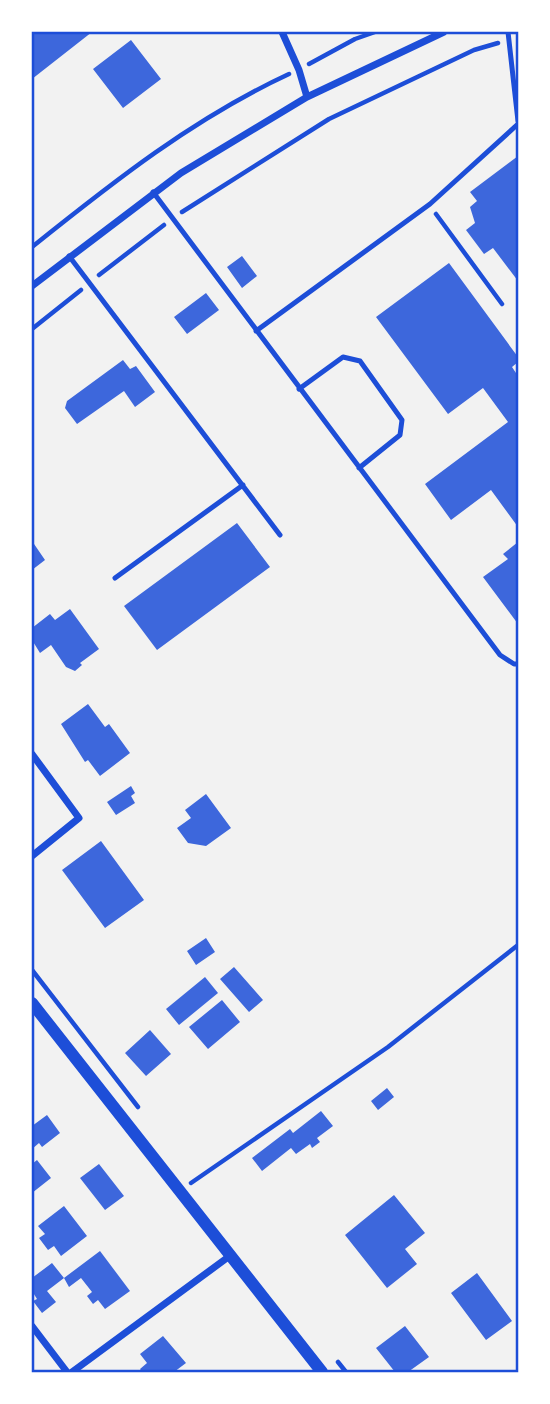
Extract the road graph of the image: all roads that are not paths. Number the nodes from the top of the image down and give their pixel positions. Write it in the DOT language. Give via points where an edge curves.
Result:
graph roads {
  1 [pos="282,32"];
  2 [pos="444,32"];
  3 [pos="508,32"];
  4 [pos="307,97"];
  5 [pos="519,122"];
  6 [pos="153,192"];
  7 [pos="69,256"];
  8 [pos="32,286"];
  9 [pos="256,331"];
  10 [pos="299,389"];
  11 [pos="359,468"];
  12 [pos="243,485"];
  13 [pos="280,535"];
  14 [pos="115,578"];
  15 [pos="519,664"];
  16 [pos="32,754"];
  17 [pos="32,856"];
  18 [pos="32,1003"];
  19 [pos="231,1255"];
  20 [pos="32,1326"];
  21 [pos="70,1373"];
  22 [pos="323,1373"];
  1 -- 4 [label="street"];
  2 -- 4 [label="street"];
  3 -- 5 [label="lane"];
  4 -- 6 [label="street"];
  5 -- 9 [label="lane" via="430,204"];
  6 -- 7 [label="street"];
  6 -- 9 [label="lane"];
  7 -- 8 [label="street"];
  7 -- 12 [label="lane"];
  9 -- 10 [label="lane"];
  10 -- 11 [label="lane"];
  10 -- 11 [label="lane" via="344,357 360,361 401,420 400,435"];
  11 -- 15 [label="lane" via="500,655"];
  12 -- 13 [label="lane"];
  12 -- 14 [label="lane"];
  16 -- 17 [label="street" via="79,818"];
  18 -- 19 [label="street"];
  19 -- 21 [label="street"];
  19 -- 22 [label="street"];
  20 -- 21 [label="street"];
}
